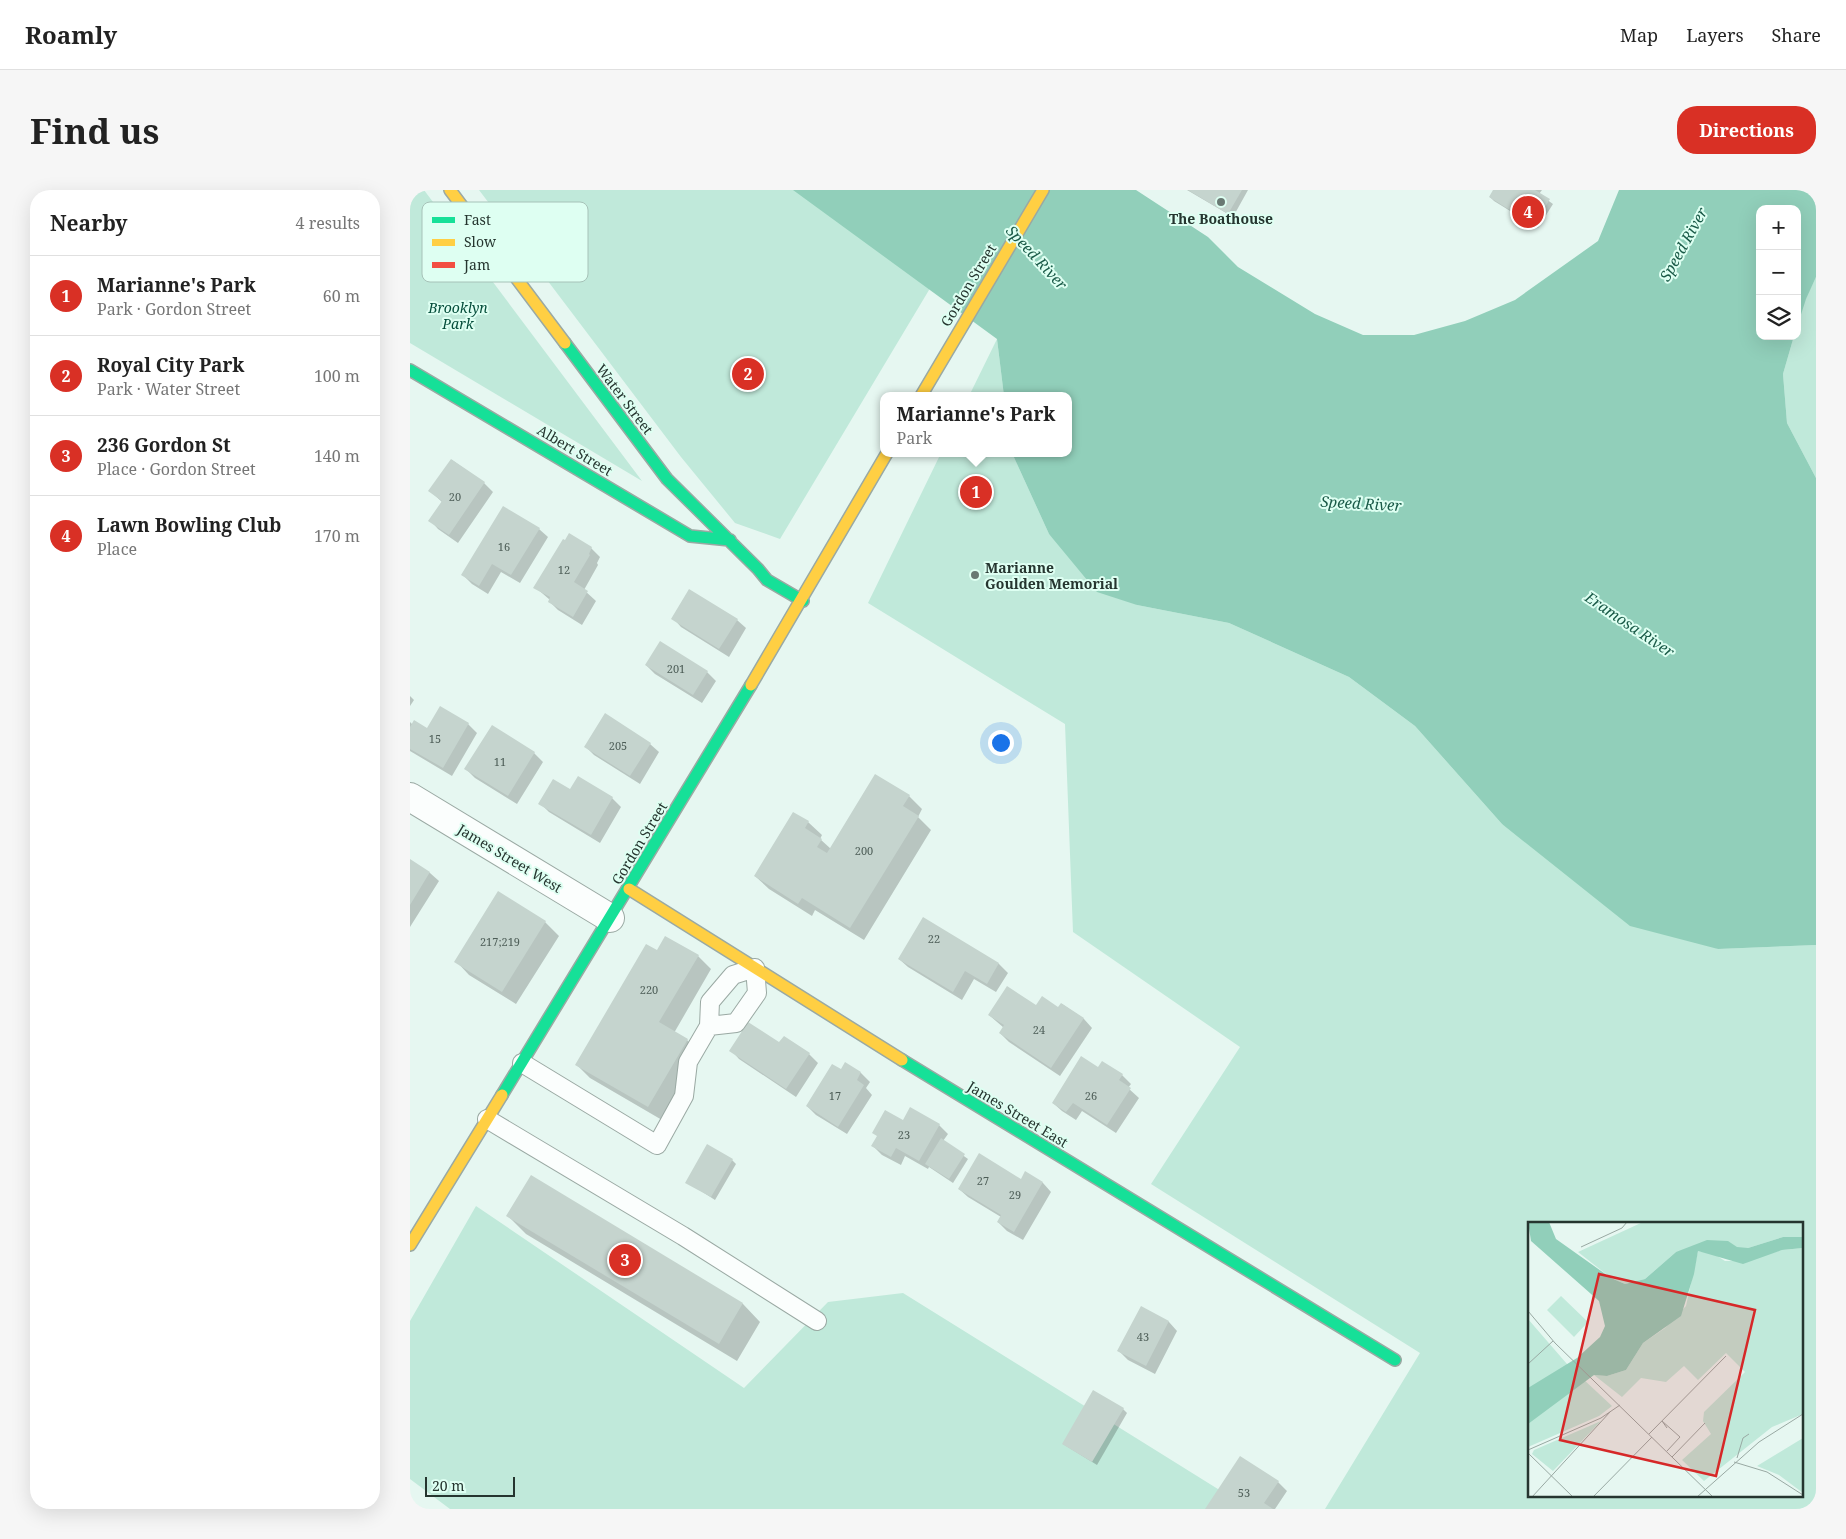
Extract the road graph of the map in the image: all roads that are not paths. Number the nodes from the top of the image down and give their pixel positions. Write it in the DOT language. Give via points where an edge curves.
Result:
graph roads {
  1 [pos="450,190"];
  2 [pos="1043,190"];
  3 [pos="459,202"];
  4 [pos="519,282"];
  5 [pos="410,370"];
  6 [pos="922,392"];
  7 [pos="886,457"];
  8 [pos="730,540"];
  9 [pos="803,601"];
  10 [pos="410,797"];
  11 [pos="629,889"];
  12 [pos="610,918"];
  13 [pos="755,968"];
  14 [pos="709,1026"];
  15 [pos="522,1063"];
  16 [pos="487,1119"];
  17 [pos="410,1245"];
  18 [pos="817,1321"];
  19 [pos="1395,1360"];
  1 -- 3 [label="street, Water Street"];
  2 -- 6 [label="street, Gordon Street"];
  4 -- 8 [label="street, Water Street" via="667,479"];
  5 -- 8 [label="street, Albert Street" via="690,536"];
  7 -- 9 [label="street, Gordon Street"];
  8 -- 9 [label="street, Water Street" via="767,580"];
  9 -- 11 [label="street, Gordon Street"];
  10 -- 12 [label="street, James Street West"];
  11 -- 12 [label="street, Gordon Street"];
  11 -- 13 [label="street, James Street East"];
  12 -- 15 [label="street, Gordon Street"];
  13 -- 14 [label="lane" via="733,975 710,1002"];
  13 -- 14 [label="lane" via="758,993 736,1023"];
  13 -- 19 [label="street, James Street East" via="853,1031"];
  14 -- 15 [label="lane" via="688,1062 684,1096 657,1145"];
  15 -- 16 [label="street, Gordon Street"];
  16 -- 17 [label="street, Gordon Street"];
  16 -- 18 [label="lane" via="683,1236"];
}
